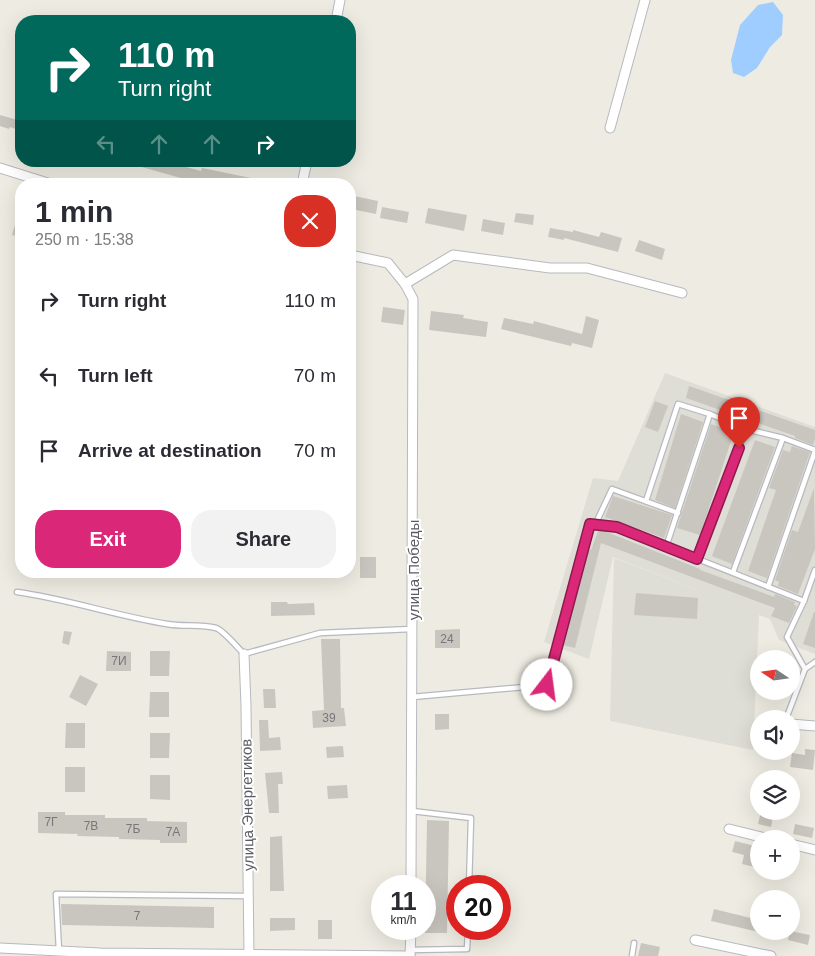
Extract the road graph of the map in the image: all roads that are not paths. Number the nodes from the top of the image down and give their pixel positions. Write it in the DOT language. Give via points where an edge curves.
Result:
graph roads {
  1 [pos="340,0"];
  2 [pos="646,0"];
  3 [pos="337,15"];
  4 [pos="610,128"];
  5 [pos="0,168"];
  6 [pos="32,178"];
  7 [pos="356,256"];
  8 [pos="405,284"];
  9 [pos="682,293"];
  10 [pos="710,414"];
  11 [pos="746,429"];
  12 [pos="783,438"];
  13 [pos="815,450"];
  14 [pos="646,501"];
  15 [pos="678,512"];
  16 [pos="595,525"];
  17 [pos="666,546"];
  18 [pos="697,559"];
  19 [pos="815,570"];
  20 [pos="733,572"];
  21 [pos="768,587"];
  22 [pos="17,592"];
  23 [pos="804,601"];
  24 [pos="412,629"];
  25 [pos="244,654"];
  26 [pos="815,662"];
  27 [pos="805,669"];
  28 [pos="412,697"];
  29 [pos="789,710"];
  30 [pos="800,725"];
  31 [pos="815,726"];
  32 [pos="412,810"];
  33 [pos="729,829"];
  34 [pos="750,834"];
  35 [pos="800,846"];
  36 [pos="815,850"];
  37 [pos="411,875"];
  38 [pos="469,875"];
  39 [pos="248,896"];
  40 [pos="410,940"];
  41 [pos="467,940"];
  42 [pos="695,940"];
  43 [pos="634,943"];
  44 [pos="0,948"];
  45 [pos="59,951"];
  46 [pos="410,954"];
  47 [pos="100,955"];
  48 [pos="249,955"];
  49 [pos="632,956"];
  50 [pos="771,956"];
  1 -- 3 [label="street"];
  2 -- 4 [label="street"];
  5 -- 6 [label="street"];
  7 -- 8 [label="street, улица Победы" via="388,263"];
  8 -- 9 [label="street" via="453,255 550,268 587,268"];
  8 -- 24 [label="street, улица Победы" via="414,299"];
  10 -- 11 [label="lane"];
  10 -- 14 [label="lane" via="678,404"];
  10 -- 15 [label="lane"];
  11 -- 12 [label="lane"];
  11 -- 18 [label="lane"];
  12 -- 13 [label="lane"];
  12 -- 20 [label="lane"];
  13 -- 21 [label="lane"];
  14 -- 15 [label="lane"];
  14 -- 16 [label="lane" via="612,489"];
  15 -- 17 [label="lane"];
  16 -- 17 [label="lane" via="617,527"];
  16 -- 28 [label="lane" via="590,524 547,685"];
  17 -- 18 [label="lane"];
  18 -- 20 [label="lane"];
  19 -- 23 [label="lane"];
  20 -- 21 [label="lane"];
  21 -- 23 [label="lane"];
  22 -- 25 [label="lane" via="48,596 167,624 216,628 224,632"];
  23 -- 27 [label="lane" via="787,637"];
  24 -- 25 [label="lane" via="320,632"];
  24 -- 28 [label="street, улица Победы"];
  25 -- 39 [label="street, улица Энергетиков"];
  26 -- 27 [label="lane"];
  27 -- 29 [label="lane"];
  28 -- 32 [label="street, улица Победы"];
  30 -- 31 [label="street"];
  32 -- 37 [label="street, улица Победы"];
  32 -- 38 [label="lane" via="471,818"];
  33 -- 34 [label="street"];
  35 -- 36 [label="street"];
  39 -- 45 [label="lane" via="56,894"];
  39 -- 48 [label="street, улица Энергетиков"];
  40 -- 46 [label="street"];
  41 -- 46 [label="lane" via="467,949"];
  42 -- 50 [label="street"];
  43 -- 49 [label="lane"];
  44 -- 45 [label="street"];
  45 -- 47 [label="street"];
  46 -- 48 [label="street"];
  47 -- 48 [label="street"];
}
